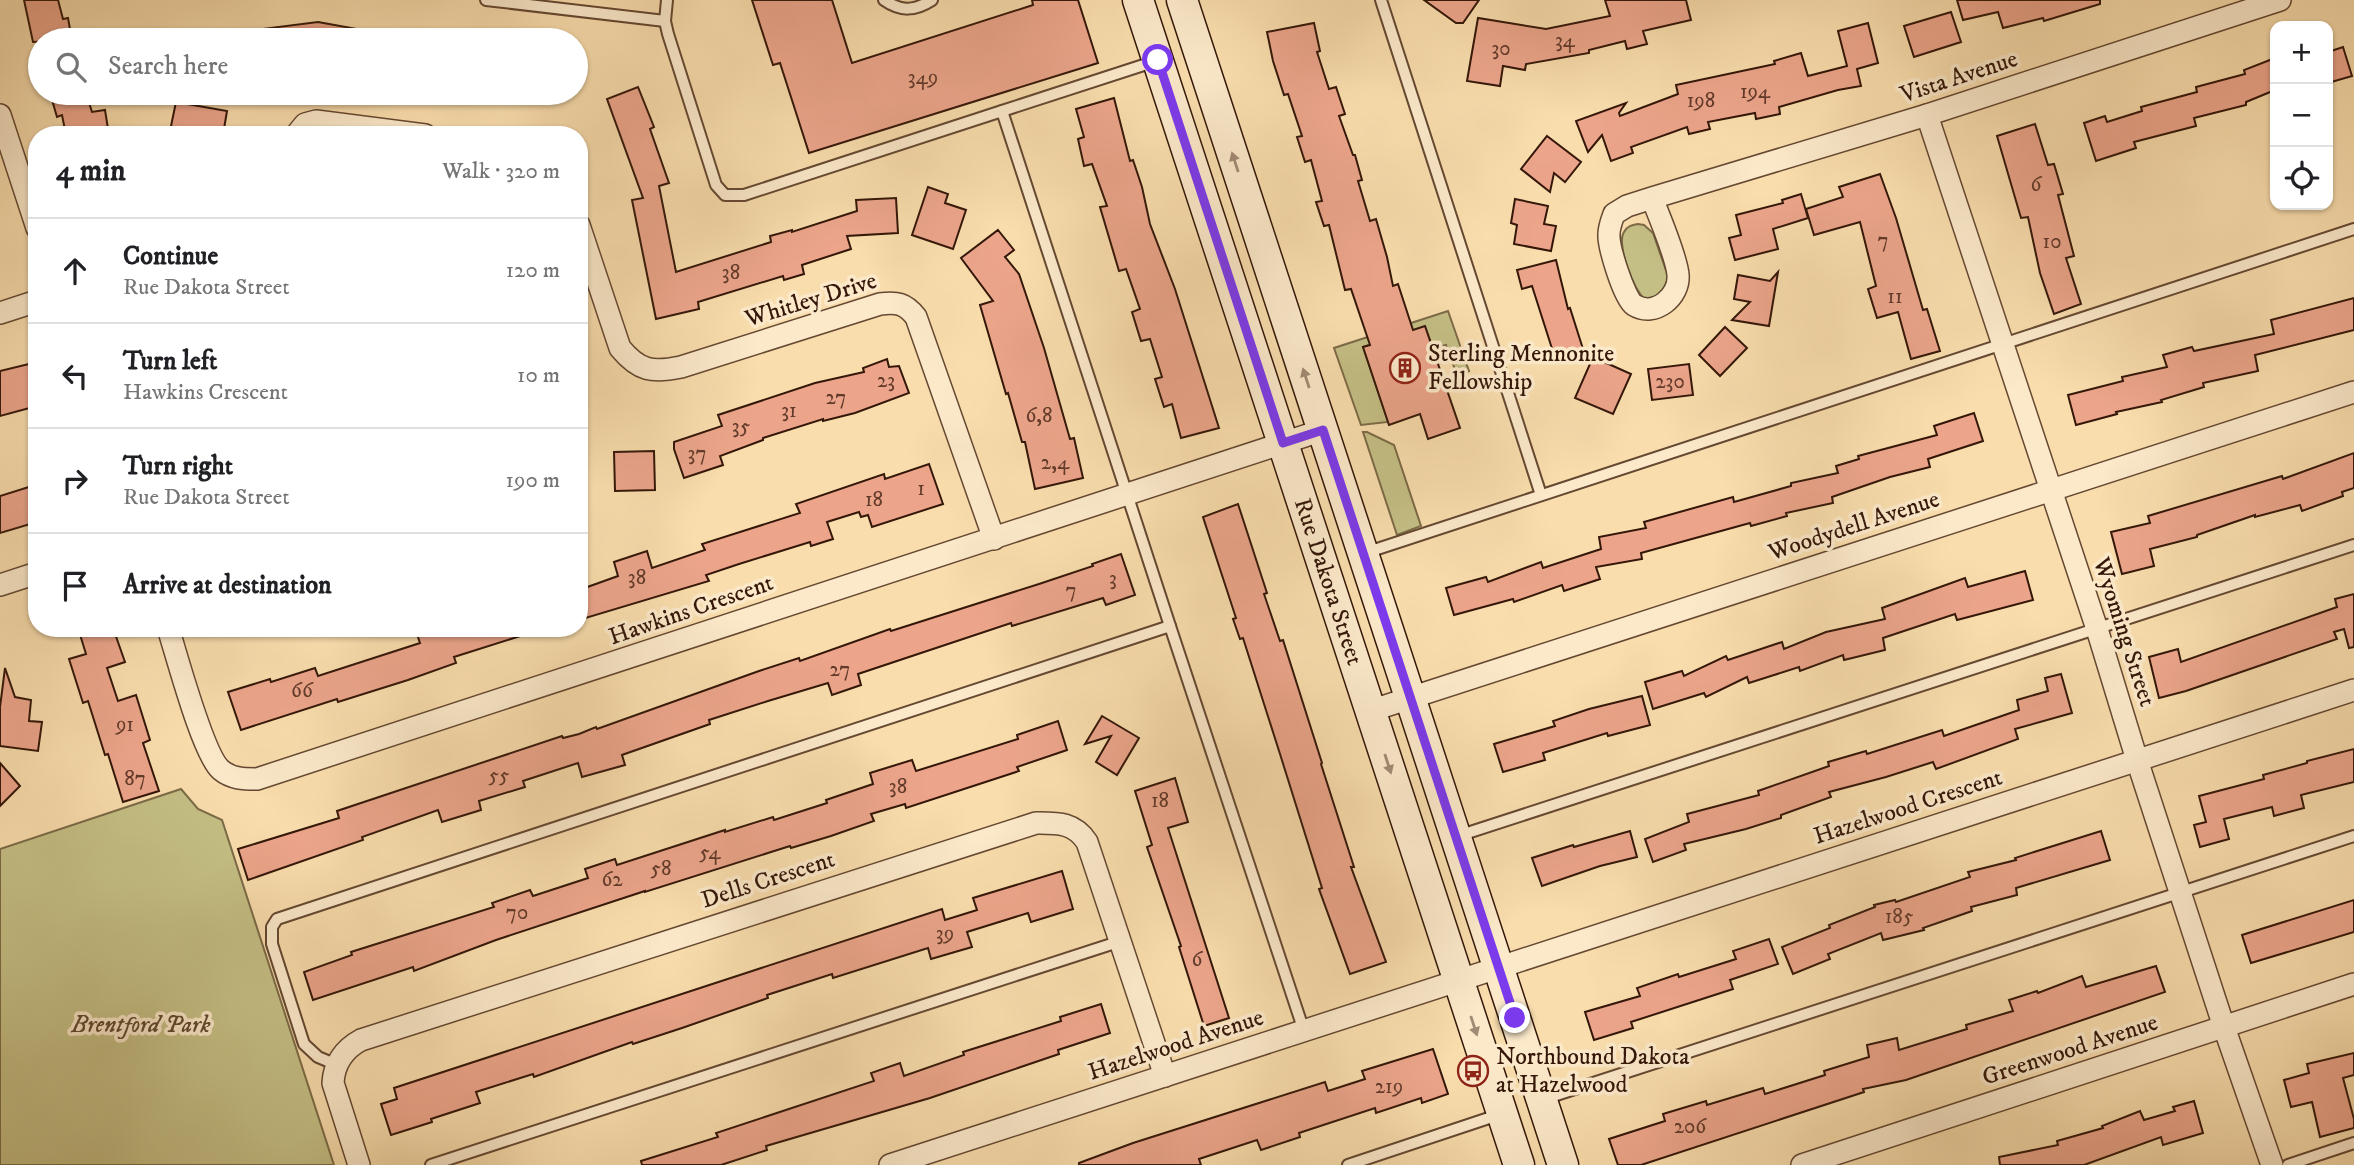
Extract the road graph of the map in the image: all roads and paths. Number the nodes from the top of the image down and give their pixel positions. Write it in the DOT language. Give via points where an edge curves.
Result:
graph roads {
  1 [pos="486,0"];
  2 [pos="667,0"];
  3 [pos="884,0"];
  4 [pos="932,0"];
  5 [pos="1138,0"];
  6 [pos="1182,0"];
  7 [pos="1381,0"];
  8 [pos="2280,0"];
  9 [pos="665,21"];
  10 [pos="1158,60"];
  11 [pos="1002,111"];
  12 [pos="0,115"];
  13 [pos="1927,115"];
  14 [pos="303,126"];
  15 [pos="355,126"];
  16 [pos="1652,198"];
  17 [pos="28,201"];
  18 [pos="2354,229"];
  19 [pos="588,252"];
  20 [pos="28,304"];
  21 [pos="0,313"];
  22 [pos="2003,343"];
  23 [pos="2354,393"];
  24 [pos="1323,430"];
  25 [pos="1283,443"];
  26 [pos="2049,490"];
  27 [pos="1128,494"];
  28 [pos="1541,495"];
  29 [pos="994,538"];
  30 [pos="2354,545"];
  31 [pos="1364,553"];
  32 [pos="28,576"];
  33 [pos="0,585"];
  34 [pos="1170,625"];
  35 [pos="2097,629"];
  36 [pos="171,637"];
  37 [pos="2354,690"];
  38 [pos="1410,698"];
  39 [pos="1370,711"];
  40 [pos="2137,760"];
  41 [pos="1457,836"];
  42 [pos="2354,836"];
  43 [pos="2180,892"];
  44 [pos="1121,941"];
  45 [pos="1478,974"];
  46 [pos="2354,984"];
  47 [pos="2224,1027"];
  48 [pos="1304,1031"];
  49 [pos="337,1065"];
  50 [pos="1165,1076"];
  51 [pos="1542,1100"];
  52 [pos="1502,1113"];
  53 [pos="2354,1143"];
  54 [pos="919,1161"];
  55 [pos="359,1165"];
  56 [pos="431,1165"];
  57 [pos="890,1165"];
  58 [pos="1348,1165"];
  59 [pos="1519,1165"];
  60 [pos="1563,1165"];
  61 [pos="1802,1165"];
  62 [pos="2272,1165"];
  63 [pos="2288,1165"];
  1 -- 9 [label="lane"];
  2 -- 9 [label="lane"];
  3 -- 4 [label="lane" via="910,9"];
  5 -- 10 [label="main road, Rue Dakota Street"];
  24 -- 6 [label="main road, Rue Dakota Street, one-way"];
  7 -- 28 [label="lane"];
  8 -- 13 [label="street, Vista Avenue"];
  9 -- 11 [label="lane" via="716,185 725,195 744,195"];
  10 -- 11 [label="lane"];
  10 -- 25 [label="main road, Rue Dakota Street"];
  11 -- 27 [label="lane"];
  12 -- 17 [label="street"];
  13 -- 16 [label="street, Vista Avenue"];
  13 -- 22 [label="street, Wyoming Street"];
  14 -- 15 [label="street" via="316,121"];
  16 -- 16 [label="street, Vista Avenue" via="1614,214 1608,236 1624,291 1633,304 1644,308 1665,304 1678,286 1678,272"];
  18 -- 22 [label="lane"];
  19 -- 29 [label="street, Whitley Drive" via="620,348 631,361 660,372 880,304 907,305 916,317"];
  20 -- 21 [label="street"];
  22 -- 26 [label="street, Wyoming Street"];
  22 -- 28 [label="lane"];
  23 -- 26 [label="street, Woodydell Avenue"];
  24 -- 25 [label="street, Hawkins Crescent"];
  24 -- 31 [label="main road, Rue Dakota Street"];
  25 -- 27 [label="street, Hawkins Crescent"];
  25 -- 39 [label="main road, Rue Dakota Street"];
  26 -- 35 [label="street, Wyoming Street"];
  26 -- 38 [label="street, Woodydell Avenue"];
  27 -- 29 [label="street, Hawkins Crescent"];
  27 -- 34 [label="lane"];
  28 -- 31 [label="lane"];
  29 -- 36 [label="street, Hawkins Crescent" via="257,779 229,775 210,756"];
  30 -- 35 [label="lane"];
  31 -- 38 [label="main road, Rue Dakota Street"];
  32 -- 33 [label="street"];
  34 -- 48 [label="lane"];
  34 -- 49 [label="lane" via="277,919 270,936 304,1044"];
  35 -- 40 [label="street, Wyoming Street"];
  35 -- 41 [label="lane"];
  37 -- 40 [label="street, Hazelwood Crescent"];
  38 -- 39 [label="street, Woodydell Avenue"];
  38 -- 41 [label="main road, Rue Dakota Street"];
  39 -- 45 [label="main road, Rue Dakota Street, one-way"];
  40 -- 43 [label="street, Wyoming Street"];
  40 -- 45 [label="street, Hazelwood Crescent"];
  41 -- 45 [label="main road, Rue Dakota Street"];
  42 -- 43 [label="lane"];
  43 -- 47 [label="street, Wyoming Street"];
  43 -- 51 [label="lane"];
  44 -- 49 [label="street, Dells Crescent" via="1081,832 1070,825 1036,822 361,1040 351,1045"];
  44 -- 50 [label="street, Dells Crescent"];
  44 -- 56 [label="lane"];
  45 -- 48 [label="street, Hazelwood Avenue"];
  45 -- 51 [label="main road, Rue Dakota Street"];
  45 -- 52 [label="main road, Rue Dakota Street, one-way"];
  46 -- 47 [label="street, Greenwood Avenue"];
  47 -- 61 [label="street, Greenwood Avenue"];
  47 -- 62 [label="street, Wyoming Street"];
  48 -- 50 [label="street, Hazelwood Avenue"];
  49 -- 55 [label="street" via="335,1094"];
  50 -- 54 [label="street, Hazelwood Avenue"];
  51 -- 60 [label="main road, Rue Dakota Street"];
  52 -- 58 [label="lane"];
  52 -- 59 [label="main road, Rue Dakota Street"];
  53 -- 63 [label="lane"];
  54 -- 57 [label="street, Hazelwood Avenue"];
}
